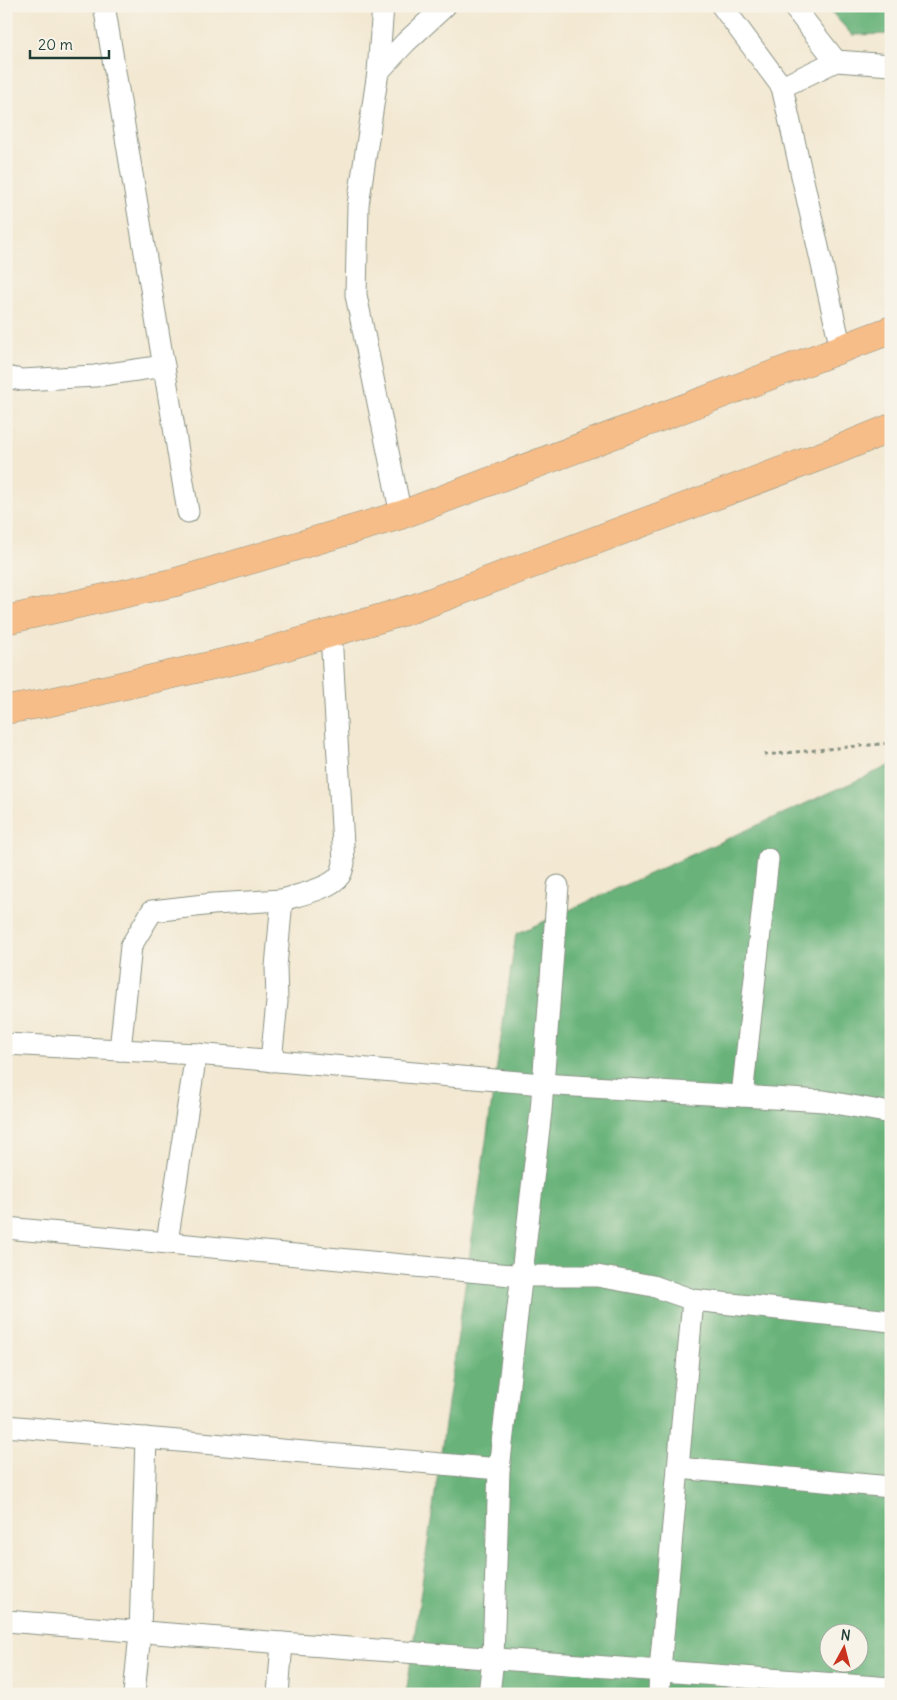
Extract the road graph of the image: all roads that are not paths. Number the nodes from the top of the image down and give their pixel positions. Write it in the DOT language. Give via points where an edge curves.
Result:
graph roads {
  1 [pos="383,6"];
  2 [pos="445,6"];
  3 [pos="722,6"];
  4 [pos="792,6"];
  5 [pos="105,11"];
  6 [pos="836,61"];
  7 [pos="891,65"];
  8 [pos="378,72"];
  9 [pos="782,87"];
  10 [pos="891,330"];
  11 [pos="841,349"];
  12 [pos="164,366"];
  13 [pos="6,377"];
  14 [pos="891,428"];
  15 [pos="188,512"];
  16 [pos="400,515"];
  17 [pos="6,620"];
  18 [pos="331,633"];
  19 [pos="6,710"];
  20 [pos="768,859"];
  21 [pos="558,886"];
  22 [pos="282,900"];
  23 [pos="6,1044"];
  24 [pos="120,1050"];
  25 [pos="196,1054"];
  26 [pos="271,1061"];
  27 [pos="542,1084"];
  28 [pos="742,1096"];
  29 [pos="891,1113"];
  30 [pos="6,1228"];
  31 [pos="167,1242"];
  32 [pos="522,1276"];
  33 [pos="693,1300"];
  34 [pos="891,1321"];
  35 [pos="6,1426"];
  36 [pos="146,1438"];
  37 [pos="678,1468"];
  38 [pos="499,1469"];
  39 [pos="891,1487"];
  40 [pos="6,1621"];
  41 [pos="140,1633"];
  42 [pos="282,1644"];
  43 [pos="492,1659"];
  44 [pos="660,1670"];
  45 [pos="891,1688"];
  46 [pos="134,1694"];
  47 [pos="278,1694"];
  48 [pos="489,1694"];
  49 [pos="659,1694"];
  1 -- 8 [label="street"];
  2 -- 8 [label="street"];
  3 -- 9 [label="street"];
  4 -- 6 [label="street"];
  5 -- 12 [label="street"];
  6 -- 7 [label="street"];
  6 -- 9 [label="street"];
  8 -- 16 [label="street" via="358,205 356,295"];
  9 -- 11 [label="street"];
  10 -- 11 [label="main road"];
  11 -- 16 [label="main road"];
  12 -- 13 [label="street" via="95,376 22,380"];
  12 -- 15 [label="street"];
  14 -- 18 [label="main road" via="412,609"];
  16 -- 17 [label="main road" via="176,582"];
  18 -- 19 [label="main road" via="253,656"];
  18 -- 22 [label="street" via="344,863 333,882"];
  20 -- 28 [label="street"];
  21 -- 27 [label="street"];
  22 -- 24 [label="street" via="152,911 131,946"];
  22 -- 26 [label="street"];
  23 -- 24 [label="street"];
  24 -- 25 [label="street"];
  25 -- 26 [label="street"];
  25 -- 31 [label="street"];
  26 -- 27 [label="street"];
  27 -- 28 [label="street"];
  27 -- 32 [label="street"];
  28 -- 29 [label="street" via="824,1101"];
  30 -- 31 [label="street"];
  31 -- 32 [label="street"];
  32 -- 33 [label="street" via="597,1276 653,1286"];
  32 -- 38 [label="street"];
  33 -- 34 [label="street"];
  33 -- 37 [label="street"];
  35 -- 36 [label="street"];
  36 -- 38 [label="street"];
  36 -- 41 [label="street"];
  37 -- 39 [label="street"];
  37 -- 44 [label="street"];
  38 -- 43 [label="street"];
  40 -- 41 [label="street"];
  41 -- 42 [label="street"];
  41 -- 46 [label="street"];
  42 -- 43 [label="street"];
  42 -- 47 [label="street"];
  43 -- 44 [label="street"];
  43 -- 48 [label="street"];
  44 -- 45 [label="street"];
  44 -- 49 [label="street"];
}
